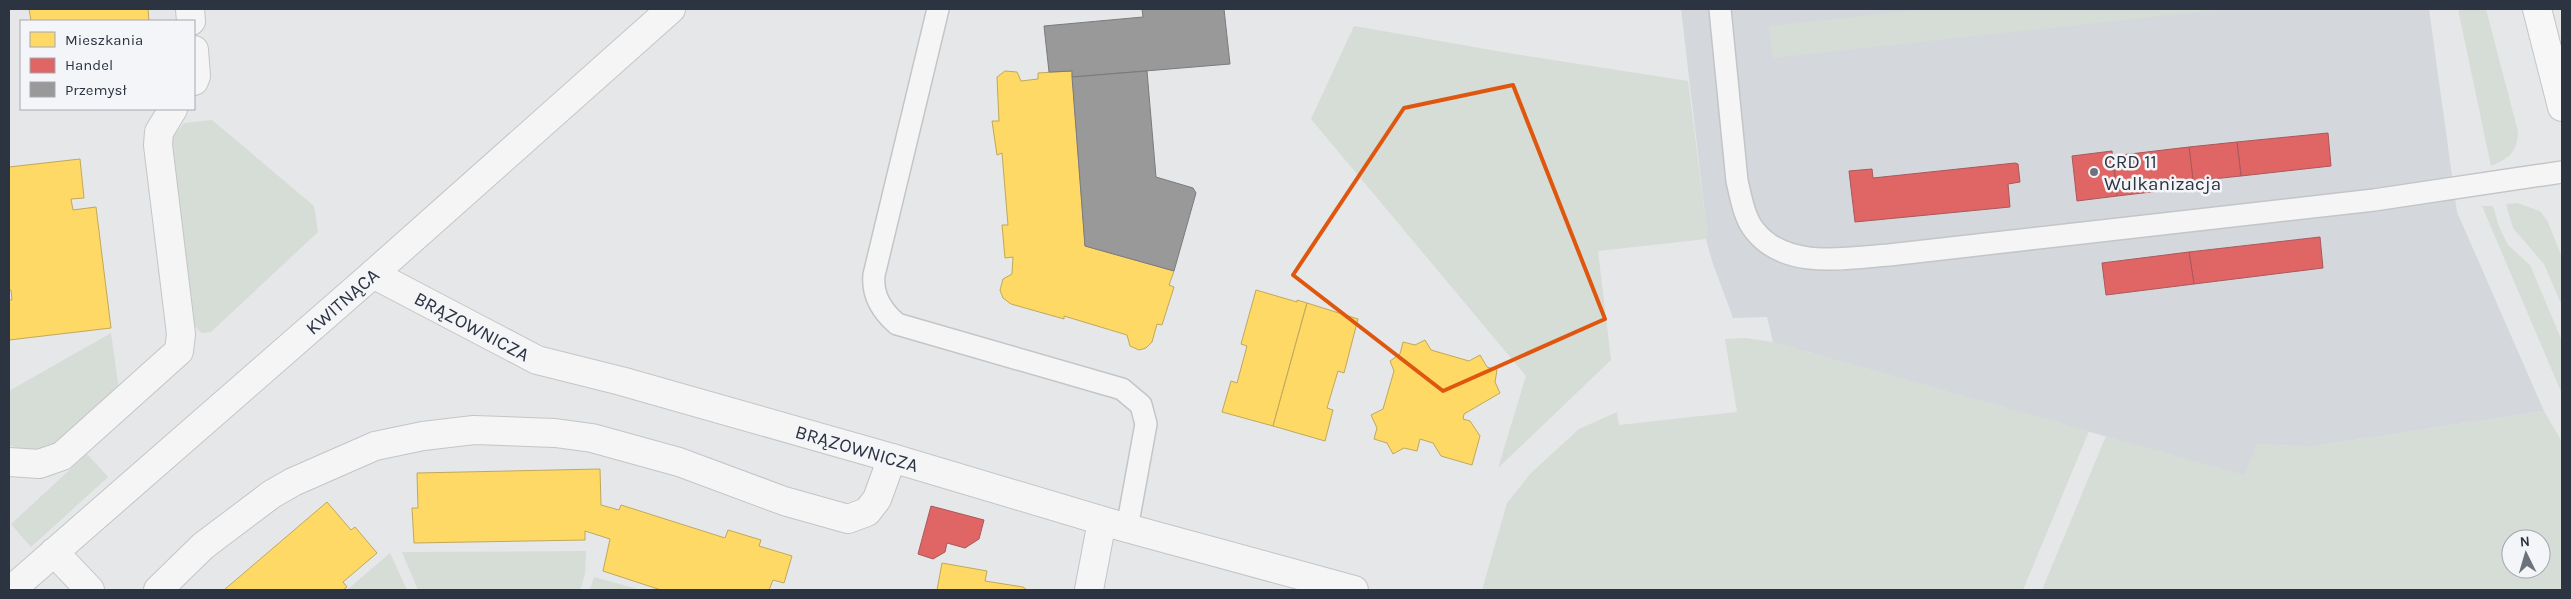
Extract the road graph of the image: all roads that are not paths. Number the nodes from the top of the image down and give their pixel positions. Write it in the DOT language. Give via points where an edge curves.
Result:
graph roads {
  1 [pos="671,9"];
  2 [pos="938,9"];
  3 [pos="1720,9"];
  4 [pos="2537,9"];
  5 [pos="195,63"];
  6 [pos="195,78"];
  7 [pos="2562,108"];
  8 [pos="172,110"];
  9 [pos="2562,172"];
  10 [pos="373,274"];
  11 [pos="892,458"];
  12 [pos="9,462"];
  13 [pos="1114,524"];
  14 [pos="54,552"];
  15 [pos="11,590"];
  16 [pos="90,590"];
  17 [pos="158,590"];
  18 [pos="1089,590"];
  19 [pos="1354,590"];
  1 -- 10 [label="street, KWITNĄCA"];
  2 -- 13 [label="lane" via="873,288 884,313 897,324 1122,389 1141,404 1146,424"];
  3 -- 9 [label="lane" via="1742,203 1754,231 1783,254 1836,259 1889,255 2374,200"];
  4 -- 7 [label="street"];
  5 -- 6 [label="street"];
  8 -- 12 [label="street" via="158,132 158,145 181,334 179,351 62,456 39,464"];
  10 -- 11 [label="street, BRĄZOWNICZA" via="537,360"];
  10 -- 14 [label="street, KWITNĄCA"];
  11 -- 13 [label="street, BRĄZOWNICZA"];
  11 -- 17 [label="street" via="877,499 867,512 848,519 784,501 679,462 592,438 474,430 424,436 375,446 272,494 203,546"];
  13 -- 18 [label="street"];
  13 -- 19 [label="street, BRĄZOWNICZA"];
  14 -- 15 [label="street, KWITNĄCA"];
  14 -- 16 [label="street"];
}
